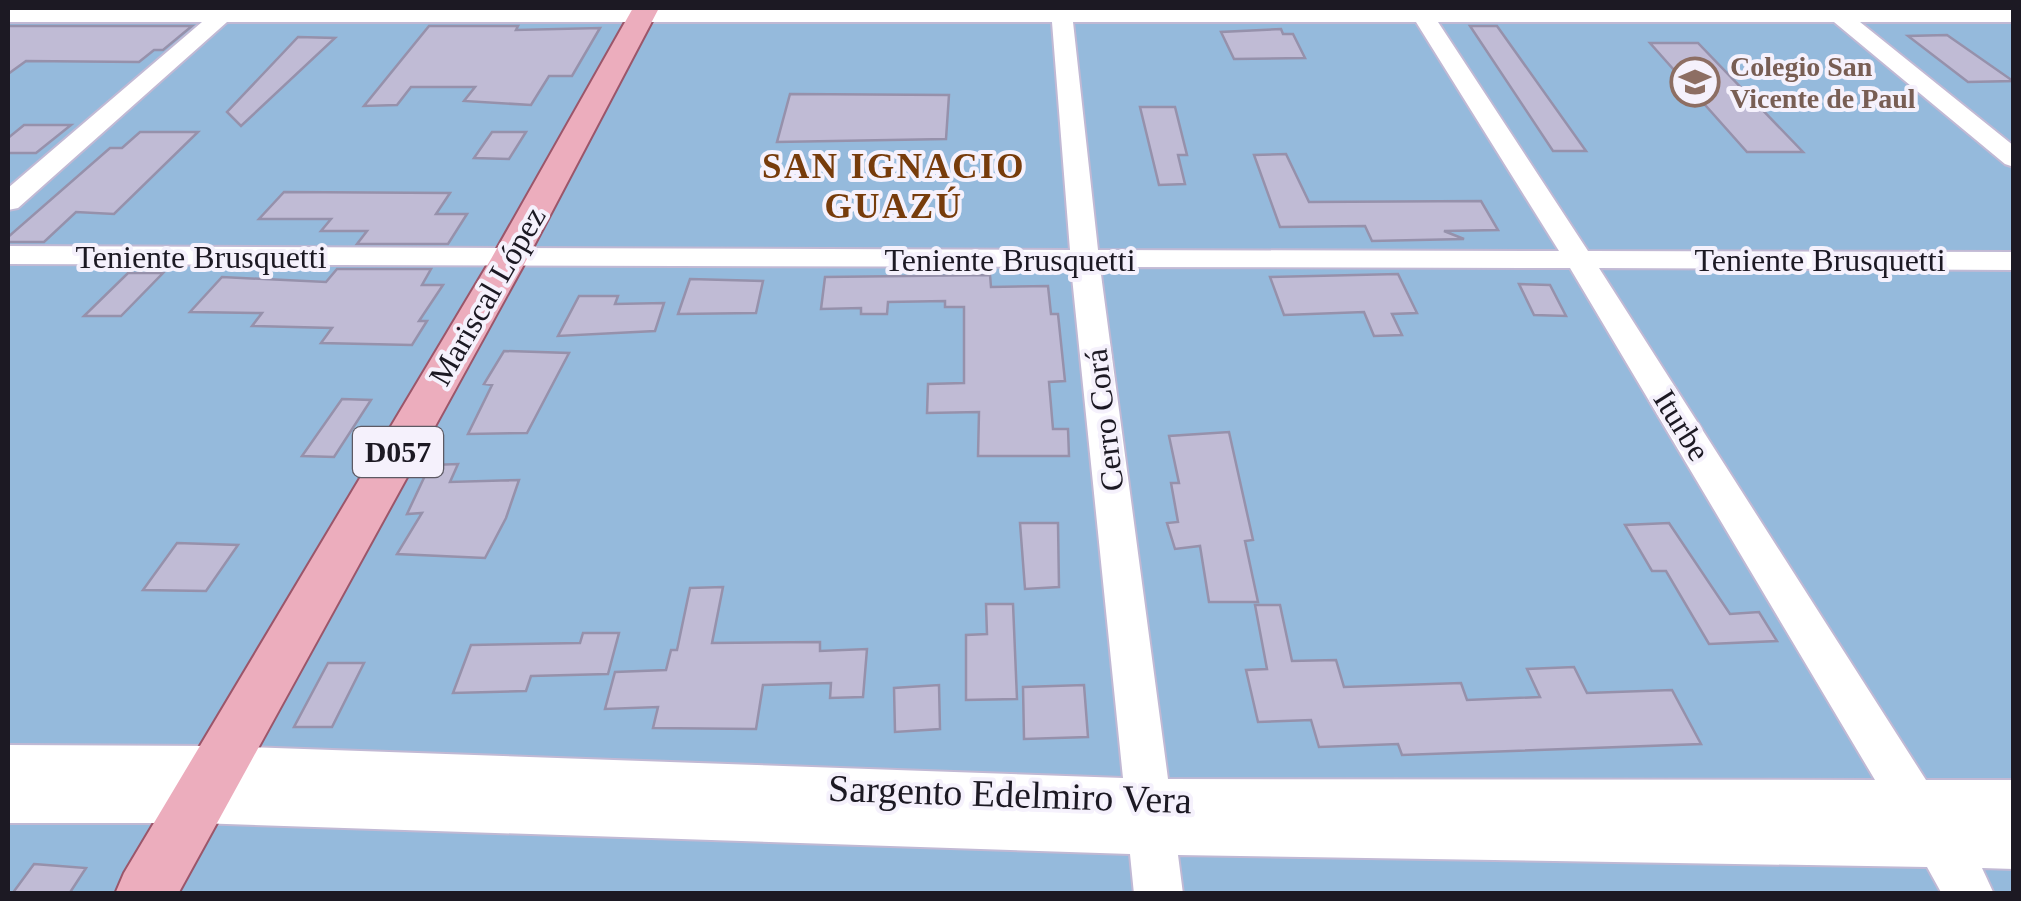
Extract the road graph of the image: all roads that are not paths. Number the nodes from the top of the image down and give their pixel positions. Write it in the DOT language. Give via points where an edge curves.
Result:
graph roads {
  1 [pos="228,11"];
  2 [pos="644,12"];
  3 [pos="1062,12"];
  4 [pos="1420,12"];
  5 [pos="1835,12"];
  6 [pos="8,16"];
  7 [pos="2014,16"];
  8 [pos="2014,159"];
  9 [pos="8,202"];
  10 [pos="8,255"];
  11 [pos="510,260"];
  12 [pos="1085,260"];
  13 [pos="1579,260"];
  14 [pos="2014,261"];
  15 [pos="8,764"];
  16 [pos="206,784"];
  17 [pos="8,802"];
  18 [pos="1915,802"];
  19 [pos="2014,802"];
  20 [pos="1152,816"];
  21 [pos="1942,846"];
  22 [pos="2014,846"];
  23 [pos="144,894"];
  24 [pos="1159,894"];
  25 [pos="1970,894"];
  1 -- 2 [label="street"];
  1 -- 6 [label="street"];
  1 -- 9 [label="street"];
  2 -- 3 [label="street"];
  2 -- 11 [label="main road, Mariscal López / D057"];
  3 -- 4 [label="street"];
  3 -- 12 [label="street, Cerro Corá"];
  4 -- 5 [label="street"];
  4 -- 13 [label="street, Iturbe"];
  5 -- 7 [label="street"];
  5 -- 8 [label="street"];
  10 -- 11 [label="street, Teniente Brusquetti"];
  11 -- 12 [label="street, Teniente Brusquetti"];
  11 -- 16 [label="main road, Mariscal López / D057"];
  12 -- 13 [label="street, Teniente Brusquetti"];
  12 -- 20 [label="street, Cerro Corá"];
  13 -- 14 [label="street, Teniente Brusquetti"];
  13 -- 18 [label="street, Iturbe"];
  15 -- 16 [label="street, Sargento Edelmiro Vera"];
  16 -- 17 [label="street, Sargento Edelmiro Vera"];
  16 -- 20 [label="street, Sargento Edelmiro Vera"];
  16 -- 23 [label="main road, Mariscal López / D057"];
  18 -- 19 [label="street, Sargento Edelmiro Vera"];
  18 -- 20 [label="street, Sargento Edelmiro Vera"];
  18 -- 21 [label="street, Iturbe"];
  20 -- 21 [label="street, Sargento Edelmiro Vera"];
  20 -- 24 [label="street, Cerro Corá"];
  21 -- 22 [label="street, Sargento Edelmiro Vera"];
  21 -- 25 [label="street, Iturbe"];
}
